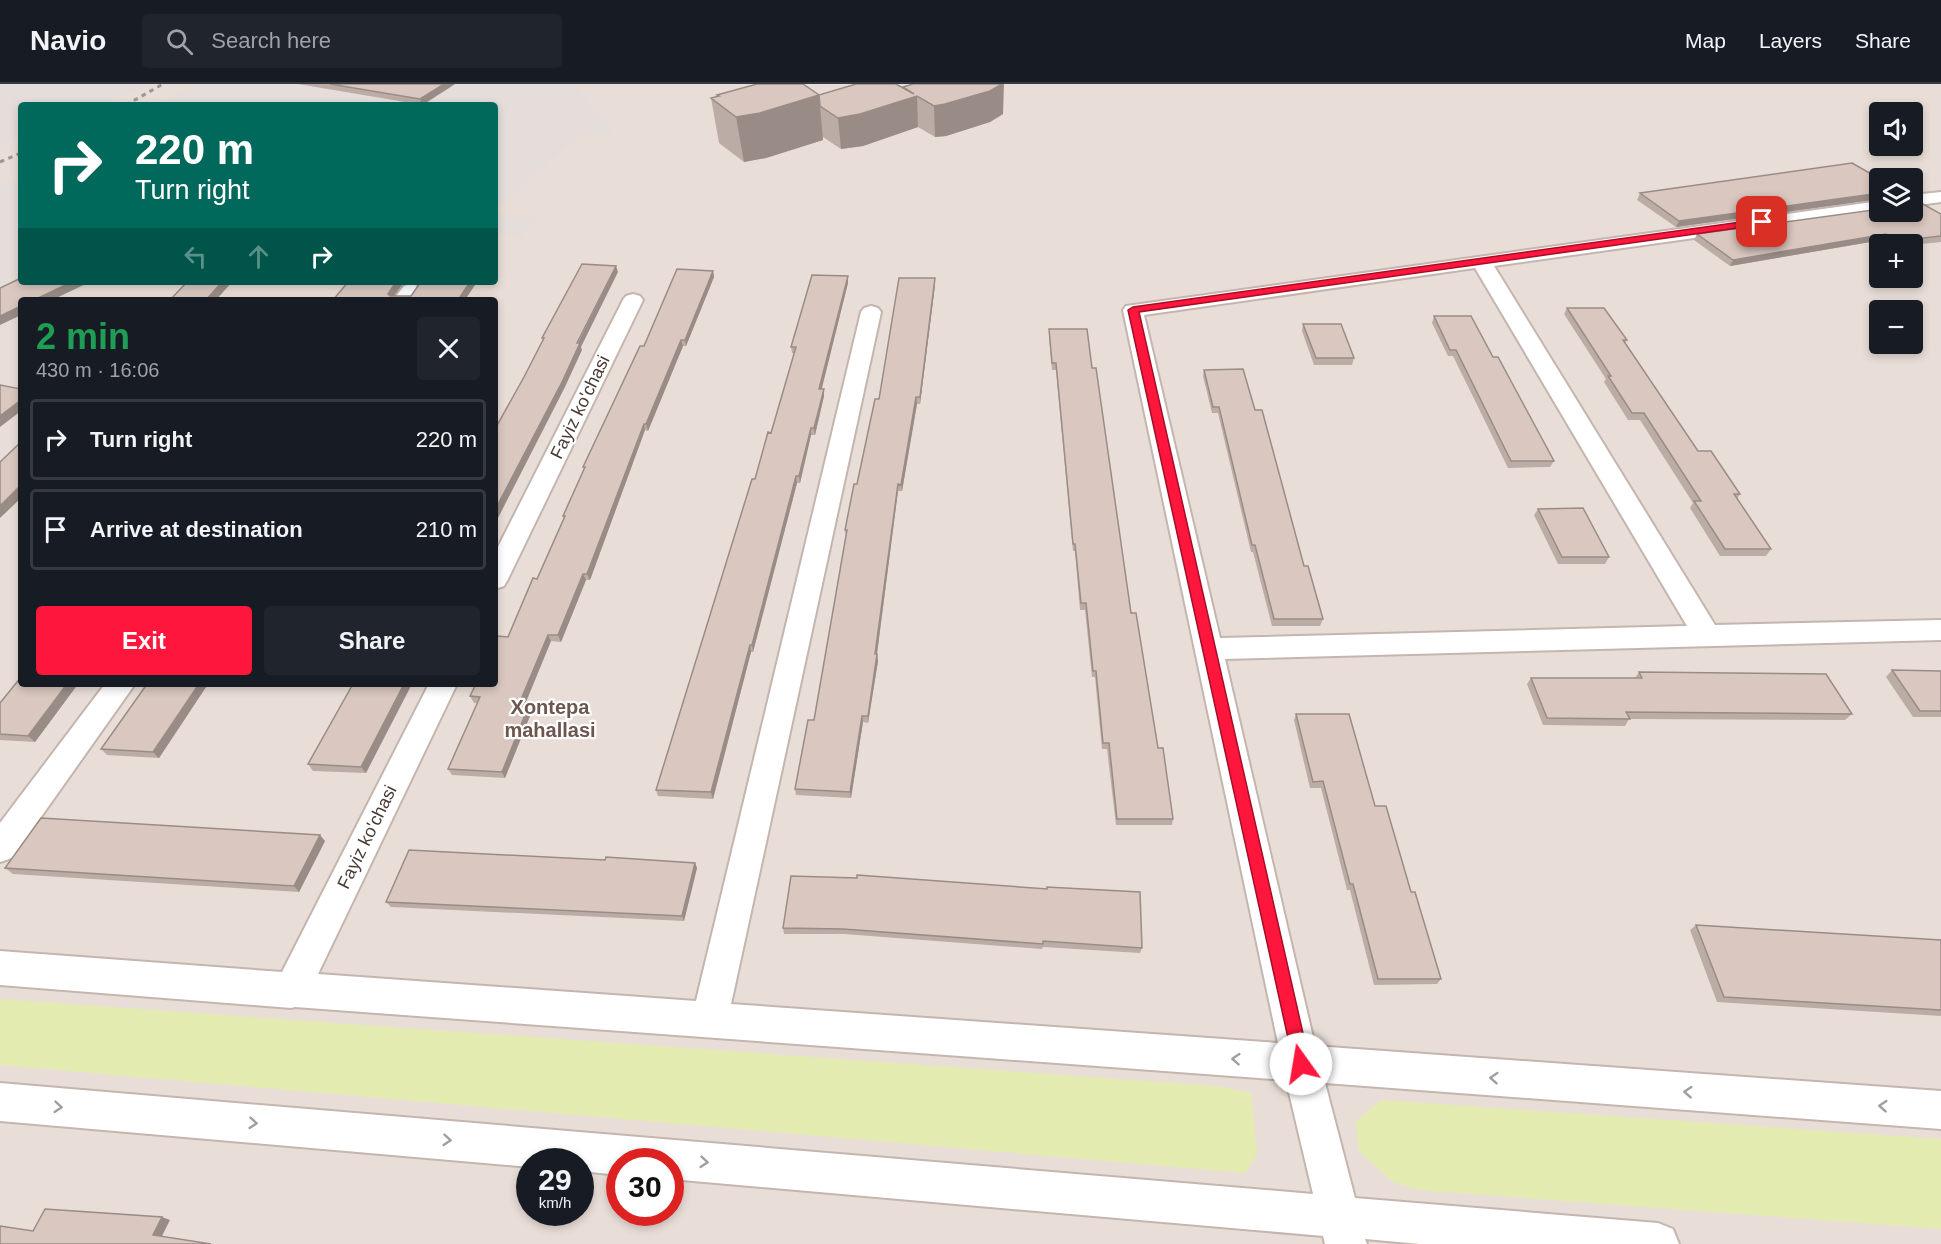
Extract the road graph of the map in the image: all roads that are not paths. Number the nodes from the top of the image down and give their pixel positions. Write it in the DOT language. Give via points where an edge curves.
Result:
graph roads {
  1 [pos="1941,197"];
  2 [pos="1923,199"];
  3 [pos="1869,208"];
  4 [pos="1481,261"];
  5 [pos="633,300"];
  6 [pos="871,312"];
  7 [pos="498,573"];
  8 [pos="1941,630"];
  9 [pos="1707,636"];
  10 [pos="1208,649"];
  11 [pos="119,687"];
  12 [pos="442,687"];
  13 [pos="0,848"];
  14 [pos="0,968"];
  15 [pos="291,990"];
  16 [pos="709,1021"];
  17 [pos="1301,1064"];
  18 [pos="0,1102"];
  19 [pos="1941,1110"];
  20 [pos="1343,1230"];
  21 [pos="1658,1244"];
  1 -- 2 [label="street"];
  3 -- 4 [label="street"];
  4 -- 9 [label="street"];
  4 -- 10 [label="street" via="1133,310"];
  5 -- 7 [label="street, Fayiz ko'chasi"];
  6 -- 16 [label="street"];
  8 -- 9 [label="street"];
  9 -- 10 [label="street"];
  10 -- 17 [label="street"];
  11 -- 13 [label="street"];
  12 -- 15 [label="street, Fayiz ko'chasi"];
  14 -- 15 [label="street"];
  15 -- 16 [label="street"];
  17 -- 16 [label="street, one-way"];
  19 -- 17 [label="street, one-way"];
  17 -- 20 [label="street"];
  18 -- 20 [label="street, one-way"];
  20 -- 21 [label="street"];
}
